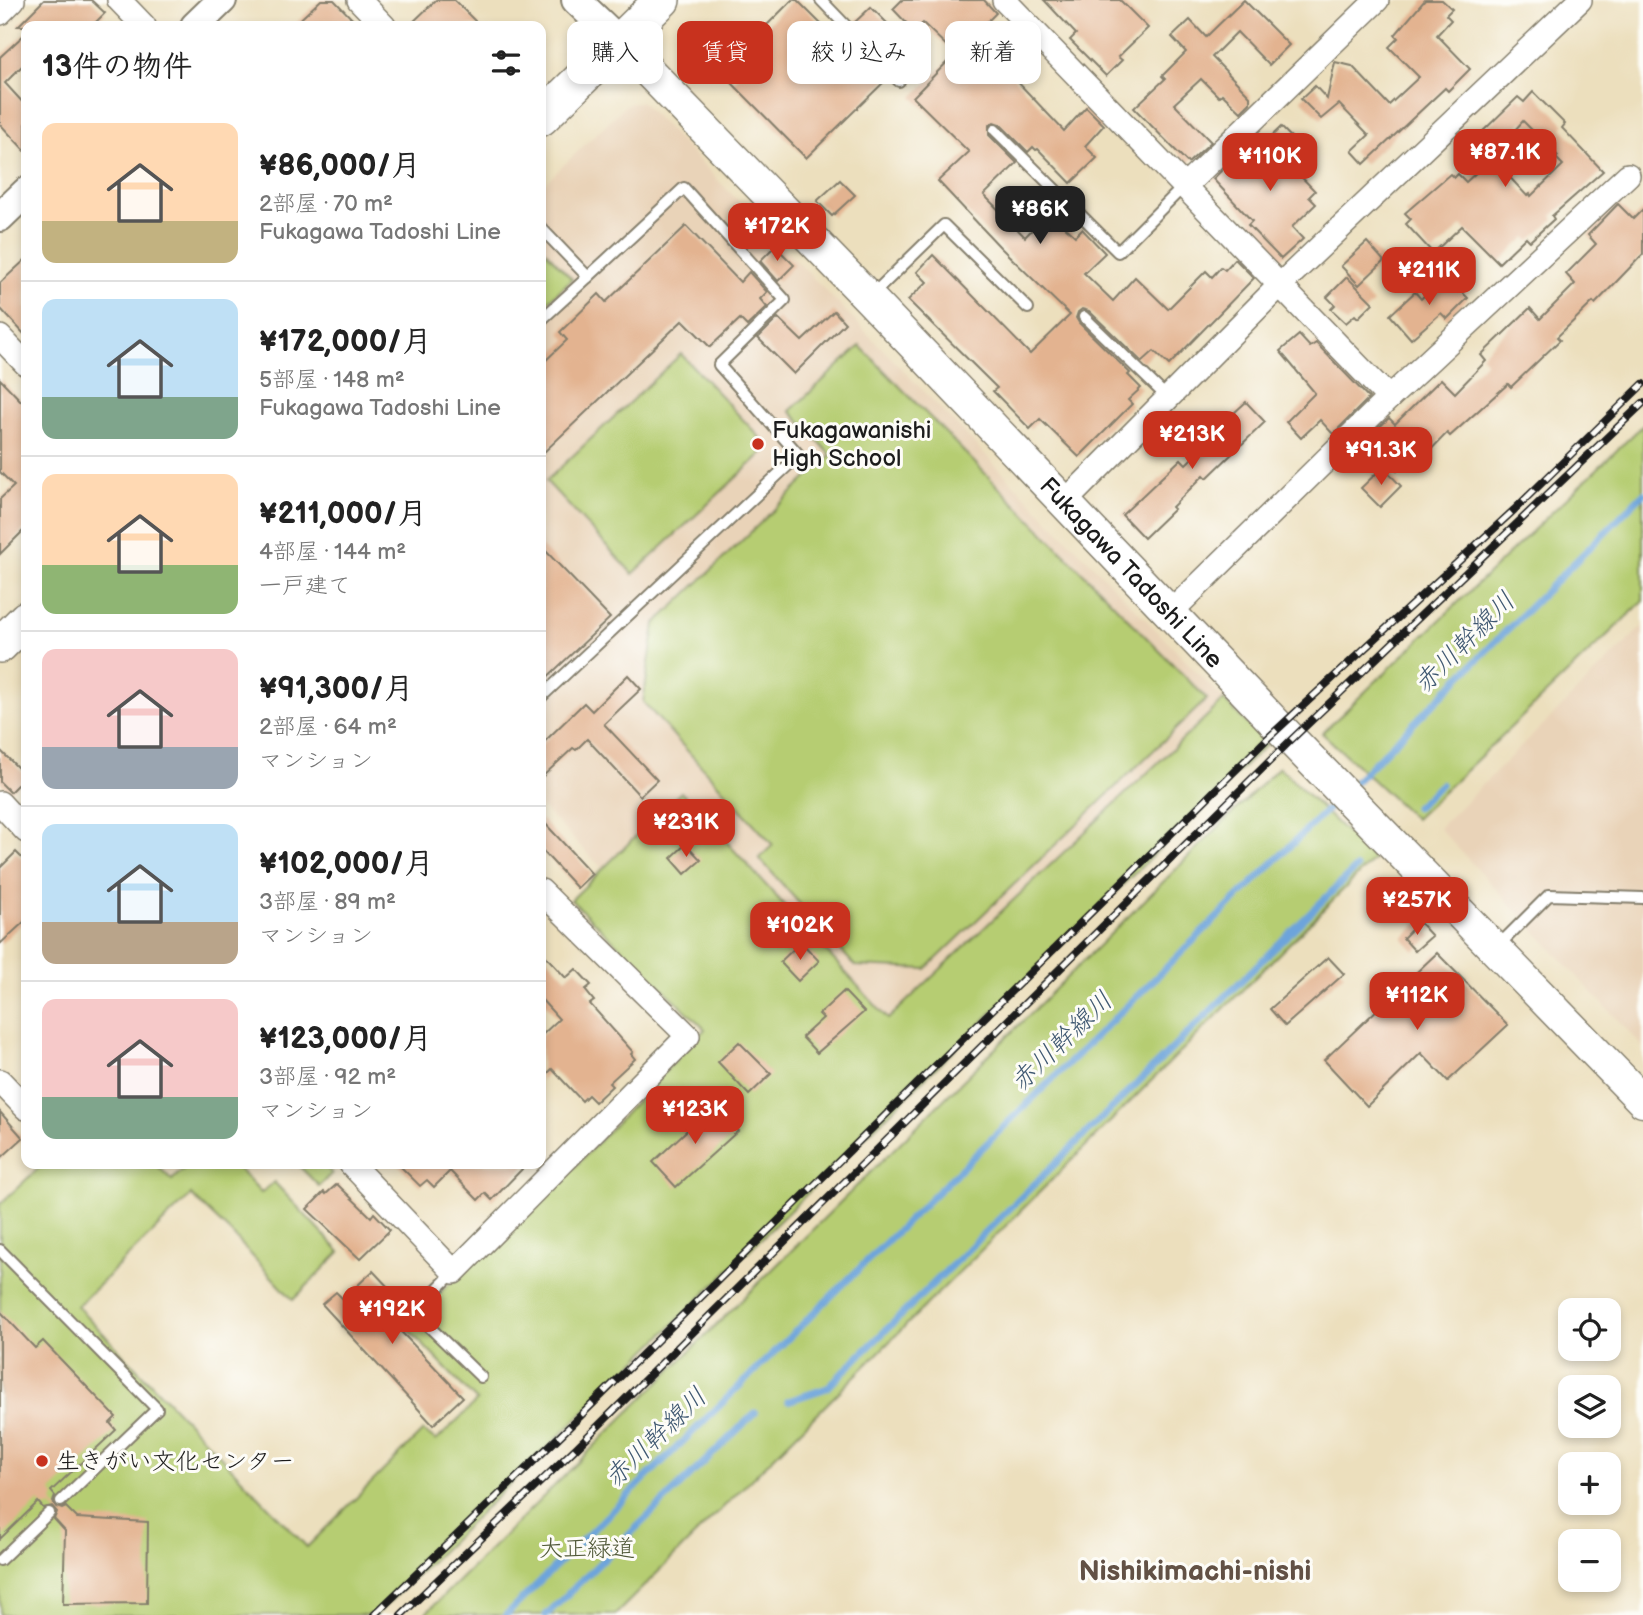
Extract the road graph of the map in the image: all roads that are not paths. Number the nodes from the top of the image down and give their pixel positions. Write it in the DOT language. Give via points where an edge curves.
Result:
graph roads {
  1 [pos="13,0"];
  2 [pos="119,0"];
  3 [pos="222,0"];
  4 [pos="359,0"];
  5 [pos="576,0"];
  6 [pos="662,0"];
  7 [pos="821,0"];
  8 [pos="1004,0"];
  9 [pos="1377,0"];
  10 [pos="1580,0"];
  11 [pos="0,12"];
  12 [pos="139,21"];
  13 [pos="200,21"];
  14 [pos="379,21"];
  15 [pos="598,21"];
  16 [pos="641,21"];
  17 [pos="841,21"];
  18 [pos="576,84"];
  19 [pos="661,84"];
  20 [pos="546,113"];
  21 [pos="995,130"];
  22 [pos="1628,175"];
  23 [pos="1185,186"];
  24 [pos="21,197"];
  25 [pos="0,218"];
  26 [pos="546,233"];
  27 [pos="588,277"];
  28 [pos="1279,286"];
  29 [pos="869,298"];
  30 [pos="1028,308"];
  31 [pos="546,315"];
  32 [pos="1084,317"];
  33 [pos="0,337"];
  34 [pos="21,359"];
  35 [pos="1169,398"];
  36 [pos="1389,398"];
  37 [pos="1065,502"];
  38 [pos="1171,612"];
  39 [pos="21,625"];
  40 [pos="0,645"];
  41 [pos="546,692"];
  42 [pos="0,803"];
  43 [pos="21,826"];
  44 [pos="1643,898"];
  45 [pos="546,899"];
  46 [pos="1495,948"];
  47 [pos="0,1081"];
  48 [pos="1643,1101"];
  49 [pos="21,1103"];
  50 [pos="356,1169"];
  51 [pos="0,1250"];
  52 [pos="454,1272"];
  53 [pos="481,1377"];
  54 [pos="61,1501"];
  55 [pos="49,1513"];
  56 [pos="0,1560"];
  1 -- 11 [label="street"];
  2 -- 12 [label="street"];
  3 -- 13 [label="street"];
  4 -- 14 [label="street"];
  5 -- 15 [label="street"];
  6 -- 16 [label="main road"];
  7 -- 17 [label="lane"];
  8 -- 23 [label="street"];
  9 -- 23 [label="street"];
  10 -- 28 [label="street"];
  18 -- 20 [label="main road"];
  19 -- 29 [label="main road, Fukagawa Tadoshi Line"];
  21 -- 23 [label="lane" via="1118,252"];
  22 -- 36 [label="street"];
  23 -- 28 [label="street"];
  24 -- 25 [label="street"];
  26 -- 27 [label="lane"];
  27 -- 31 [label="lane"];
  27 -- 41 [label="lane" via="684,188 785,300 719,365 799,455"];
  28 -- 35 [label="street"];
  28 -- 36 [label="street"];
  29 -- 30 [label="lane" via="944,225"];
  29 -- 37 [label="main road, Fukagawa Tadoshi Line"];
  32 -- 35 [label="lane"];
  33 -- 34 [label="street"];
  35 -- 37 [label="street"];
  36 -- 38 [label="street"];
  37 -- 38 [label="main road, Fukagawa Tadoshi Line"];
  38 -- 46 [label="main road, Fukagawa Tadoshi Line"];
  39 -- 40 [label="main road"];
  42 -- 43 [label="street"];
  44 -- 46 [label="lane" via="1549,895"];
  45 -- 52 [label="street" via="688,1036"];
  46 -- 48 [label="main road, Fukagawa Tadoshi Line"];
  47 -- 49 [label="street"];
  50 -- 52 [label="street"];
  51 -- 54 [label="lane" via="157,1409"];
  52 -- 53 [label="lane" via="414,1312"];
  55 -- 56 [label="lane"];
}
